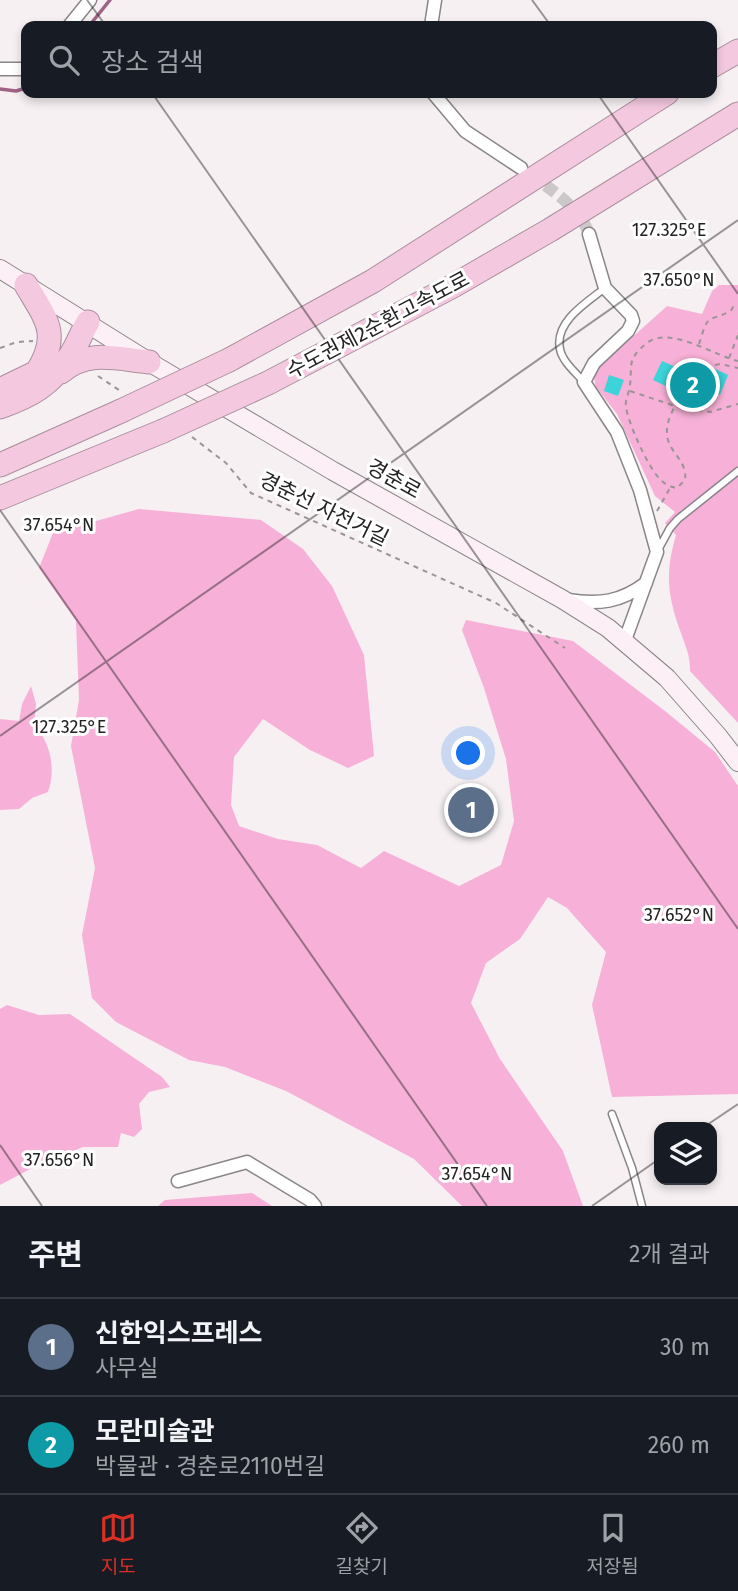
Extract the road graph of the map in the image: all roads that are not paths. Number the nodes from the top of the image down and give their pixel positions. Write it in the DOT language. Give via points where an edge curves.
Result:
graph roads {
  1 [pos="90,0"];
  2 [pos="435,0"];
  3 [pos="73,21"];
  4 [pos="431,21"];
  5 [pos="738,51"];
  6 [pos="717,63"];
  7 [pos="0,69"];
  8 [pos="21,69"];
  9 [pos="437,98"];
  10 [pos="659,98"];
  11 [pos="738,114"];
  12 [pos="521,168"];
  13 [pos="589,234"];
  14 [pos="2,275"];
  15 [pos="26,285"];
  16 [pos="605,288"];
  17 [pos="83,330"];
  18 [pos="149,362"];
  19 [pos="42,378"];
  20 [pos="584,382"];
  21 [pos="0,390"];
  22 [pos="0,407"];
  23 [pos="0,465"];
  24 [pos="738,471"];
  25 [pos="0,498"];
  26 [pos="657,552"];
  27 [pos="646,583"];
  28 [pos="562,599"];
  29 [pos="625,640"];
  30 [pos="738,762"];
  31 [pos="612,1114"];
  32 [pos="178,1181"];
  33 [pos="315,1206"];
  34 [pos="642,1206"];
  1 -- 3 [label="street"];
  2 -- 4 [label="street"];
  5 -- 6 [label="highway"];
  7 -- 8 [label="street"];
  9 -- 12 [label="street" via="466,131"];
  10 -- 23 [label="highway, 수도권제2순환고속도로, bridge" via="373,281 229,360 124,403"];
  11 -- 25 [label="highway, 수도권제2순환고속도로, bridge" via="453,286 268,383"];
  13 -- 16 [label="street"];
  14 -- 15 [label="street, 경춘로"];
  15 -- 17 [label="street, 경춘로"];
  15 -- 19 [label="highway" via="51,335"];
  16 -- 20 [label="lane" via="574,313 560,335 563,357"];
  16 -- 20 [label="street" via="633,321 594,363"];
  17 -- 18 [label="street, 경춘로"];
  17 -- 19 [label="highway" via="71,355"];
  18 -- 19 [label="highway" via="85,357"];
  18 -- 28 [label="street, 경춘로"];
  19 -- 21 [label="highway"];
  19 -- 22 [label="highway"];
  20 -- 26 [label="street" via="617,432"];
  24 -- 26 [label="lane" via="678,519"];
  26 -- 27 [label="street"];
  27 -- 28 [label="street" via="608,602"];
  27 -- 29 [label="street"];
  28 -- 29 [label="street, 경춘로"];
  29 -- 30 [label="street, 경춘로" via="667,678"];
  31 -- 34 [label="lane"];
  32 -- 33 [label="street" via="247,1162"];
}
